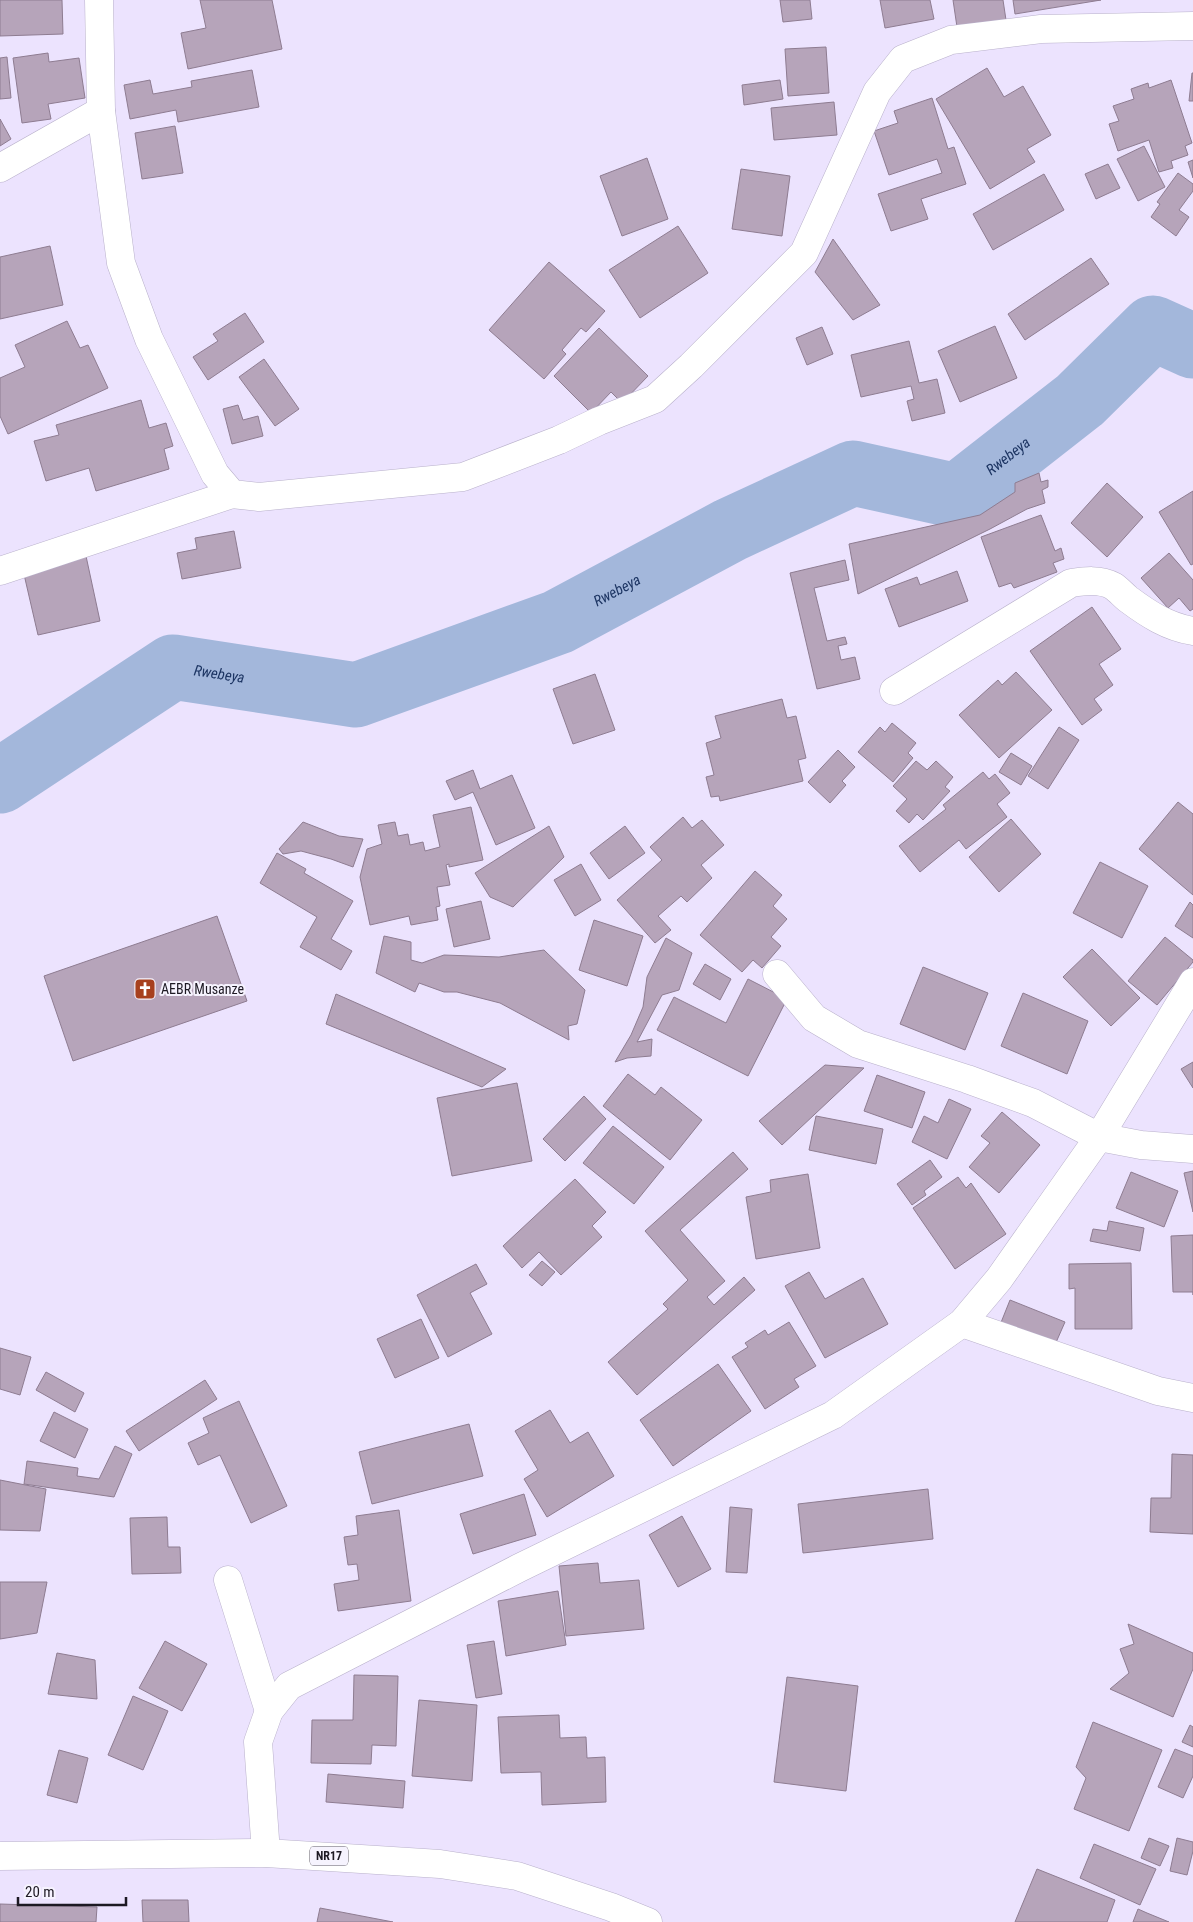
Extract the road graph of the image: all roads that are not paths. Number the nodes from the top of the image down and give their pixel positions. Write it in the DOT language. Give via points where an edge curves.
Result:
graph roads {
  1 [pos="99,0"];
  2 [pos="1193,26"];
  3 [pos="101,111"];
  4 [pos="0,168"];
  5 [pos="232,494"];
  6 [pos="0,571"];
  7 [pos="1193,631"];
  8 [pos="894,691"];
  9 [pos="777,974"];
  10 [pos="1193,982"];
  11 [pos="1099,1137"];
  12 [pos="1193,1149"];
  13 [pos="962,1323"];
  14 [pos="1193,1398"];
  15 [pos="228,1580"];
  16 [pos="269,1711"];
  17 [pos="266,1853"];
  18 [pos="0,1856"];
  19 [pos="648,1922"];
  1 -- 3 [label="street"];
  2 -- 5 [label="street" via="1041,29 951,40 903,59 876,92 804,253 655,398 463,477 259,497"];
  3 -- 4 [label="street"];
  3 -- 5 [label="street" via="121,262 149,339 215,474"];
  5 -- 6 [label="street"];
  7 -- 8 [label="street" via="1159,620 1114,586 1099,582 1071,583"];
  9 -- 11 [label="street" via="814,1018 858,1044 1033,1103"];
  10 -- 11 [label="street"];
  11 -- 12 [label="street" via="1141,1145"];
  11 -- 13 [label="street" via="999,1279"];
  13 -- 14 [label="street" via="1158,1391"];
  13 -- 16 [label="street" via="833,1414 519,1568 289,1686"];
  15 -- 16 [label="street"];
  16 -- 17 [label="street" via="258,1742"];
  17 -- 18 [label="street, NR17"];
  17 -- 19 [label="street, NR17" via="440,1864 517,1876"];
}
